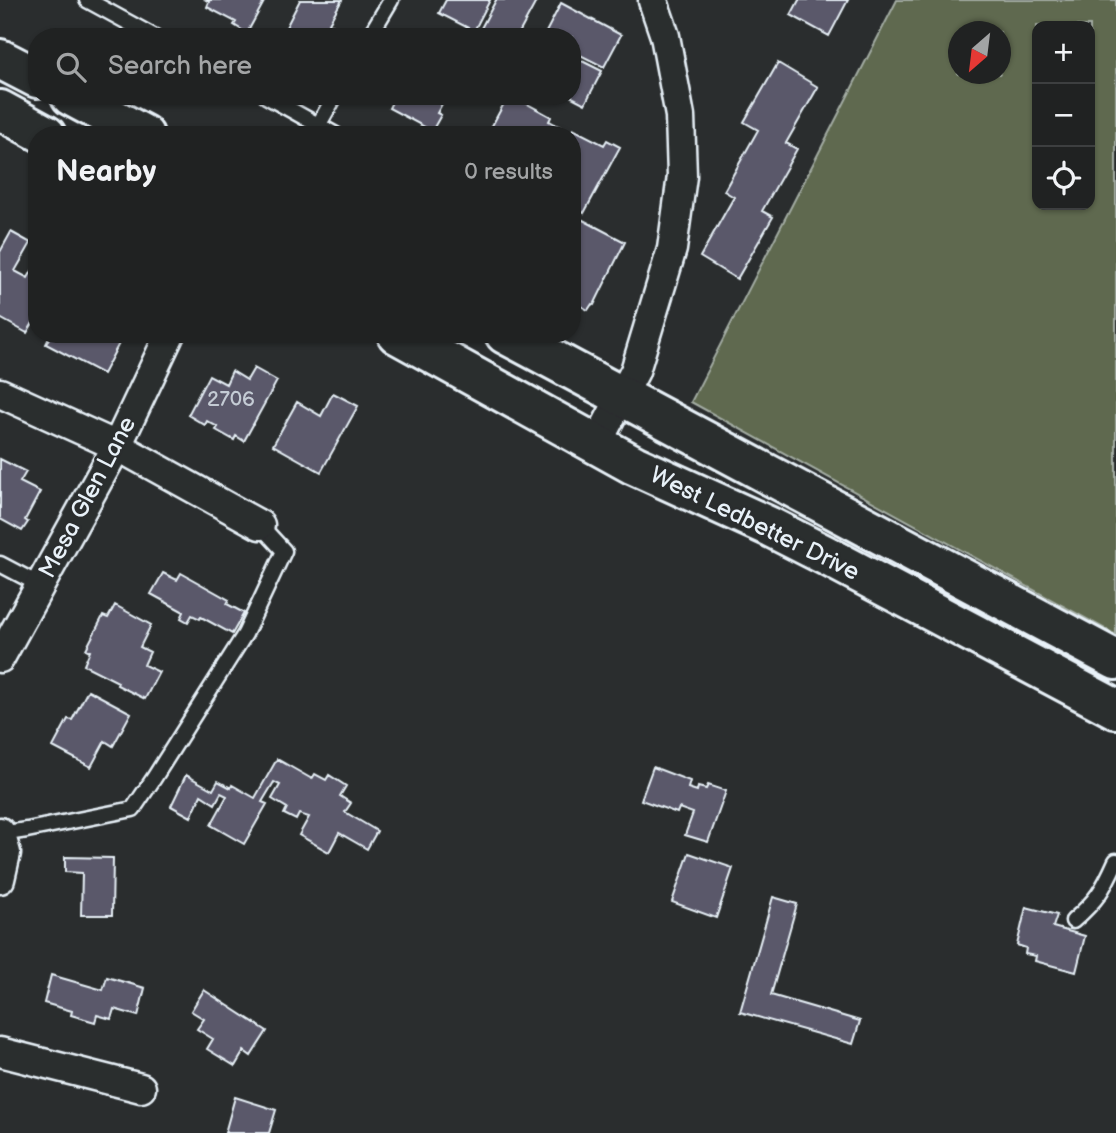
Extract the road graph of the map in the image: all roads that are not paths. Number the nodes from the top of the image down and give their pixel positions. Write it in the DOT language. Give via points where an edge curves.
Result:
graph roads {
  1 [pos="87,0"];
  2 [pos="391,0"];
  3 [pos="653,0"];
  4 [pos="138,28"];
  5 [pos="374,28"];
  6 [pos="0,59"];
  7 [pos="28,73"];
  8 [pos="88,105"];
  9 [pos="283,105"];
  10 [pos="330,105"];
  11 [pos="0,110"];
  12 [pos="319,124"];
  13 [pos="29,126"];
  14 [pos="127,126"];
  15 [pos="322,126"];
  16 [pos="166,343"];
  17 [pos="413,343"];
  18 [pos="522,343"];
  19 [pos="0,393"];
  20 [pos="622,397"];
  21 [pos="596,445"];
  22 [pos="117,446"];
  23 [pos="260,525"];
  24 [pos="0,564"];
  25 [pos="40,585"];
  26 [pos="0,659"];
  27 [pos="1116,660"];
  28 [pos="1116,709"];
  29 [pos="0,833"];
  30 [pos="1116,861"];
  31 [pos="0,879"];
  32 [pos="1073,921"];
  33 [pos="0,1052"];
  34 [pos="141,1088"];
  1 -- 4 [label="lane"];
  2 -- 5 [label="lane"];
  3 -- 20 [label="street" via="665,36 680,116 682,176 672,249 635,371"];
  6 -- 7 [label="main road"];
  8 -- 14 [label="main road"];
  9 -- 12 [label="lane"];
  10 -- 12 [label="lane"];
  11 -- 13 [label="main road"];
  12 -- 15 [label="lane"];
  16 -- 22 [label="street, Mesa Glen Lane"];
  17 -- 21 [label="main road, West Ledbetter Drive"];
  18 -- 20 [label="main road, West Ledbetter Drive"];
  19 -- 22 [label="street"];
  20 -- 21 [label="street"];
  20 -- 27 [label="main road, West Ledbetter Drive"];
  21 -- 28 [label="main road, West Ledbetter Drive" via="768,526"];
  22 -- 23 [label="street"];
  22 -- 25 [label="street, Mesa Glen Lane"];
  23 -- 29 [label="lane" via="284,551 245,634 133,809"];
  24 -- 25 [label="lane"];
  25 -- 26 [label="street, Mesa Glen Lane"];
  29 -- 31 [label="street" via="6,853"];
  30 -- 32 [label="lane" via="1104,889"];
  33 -- 34 [label="street"];
}
